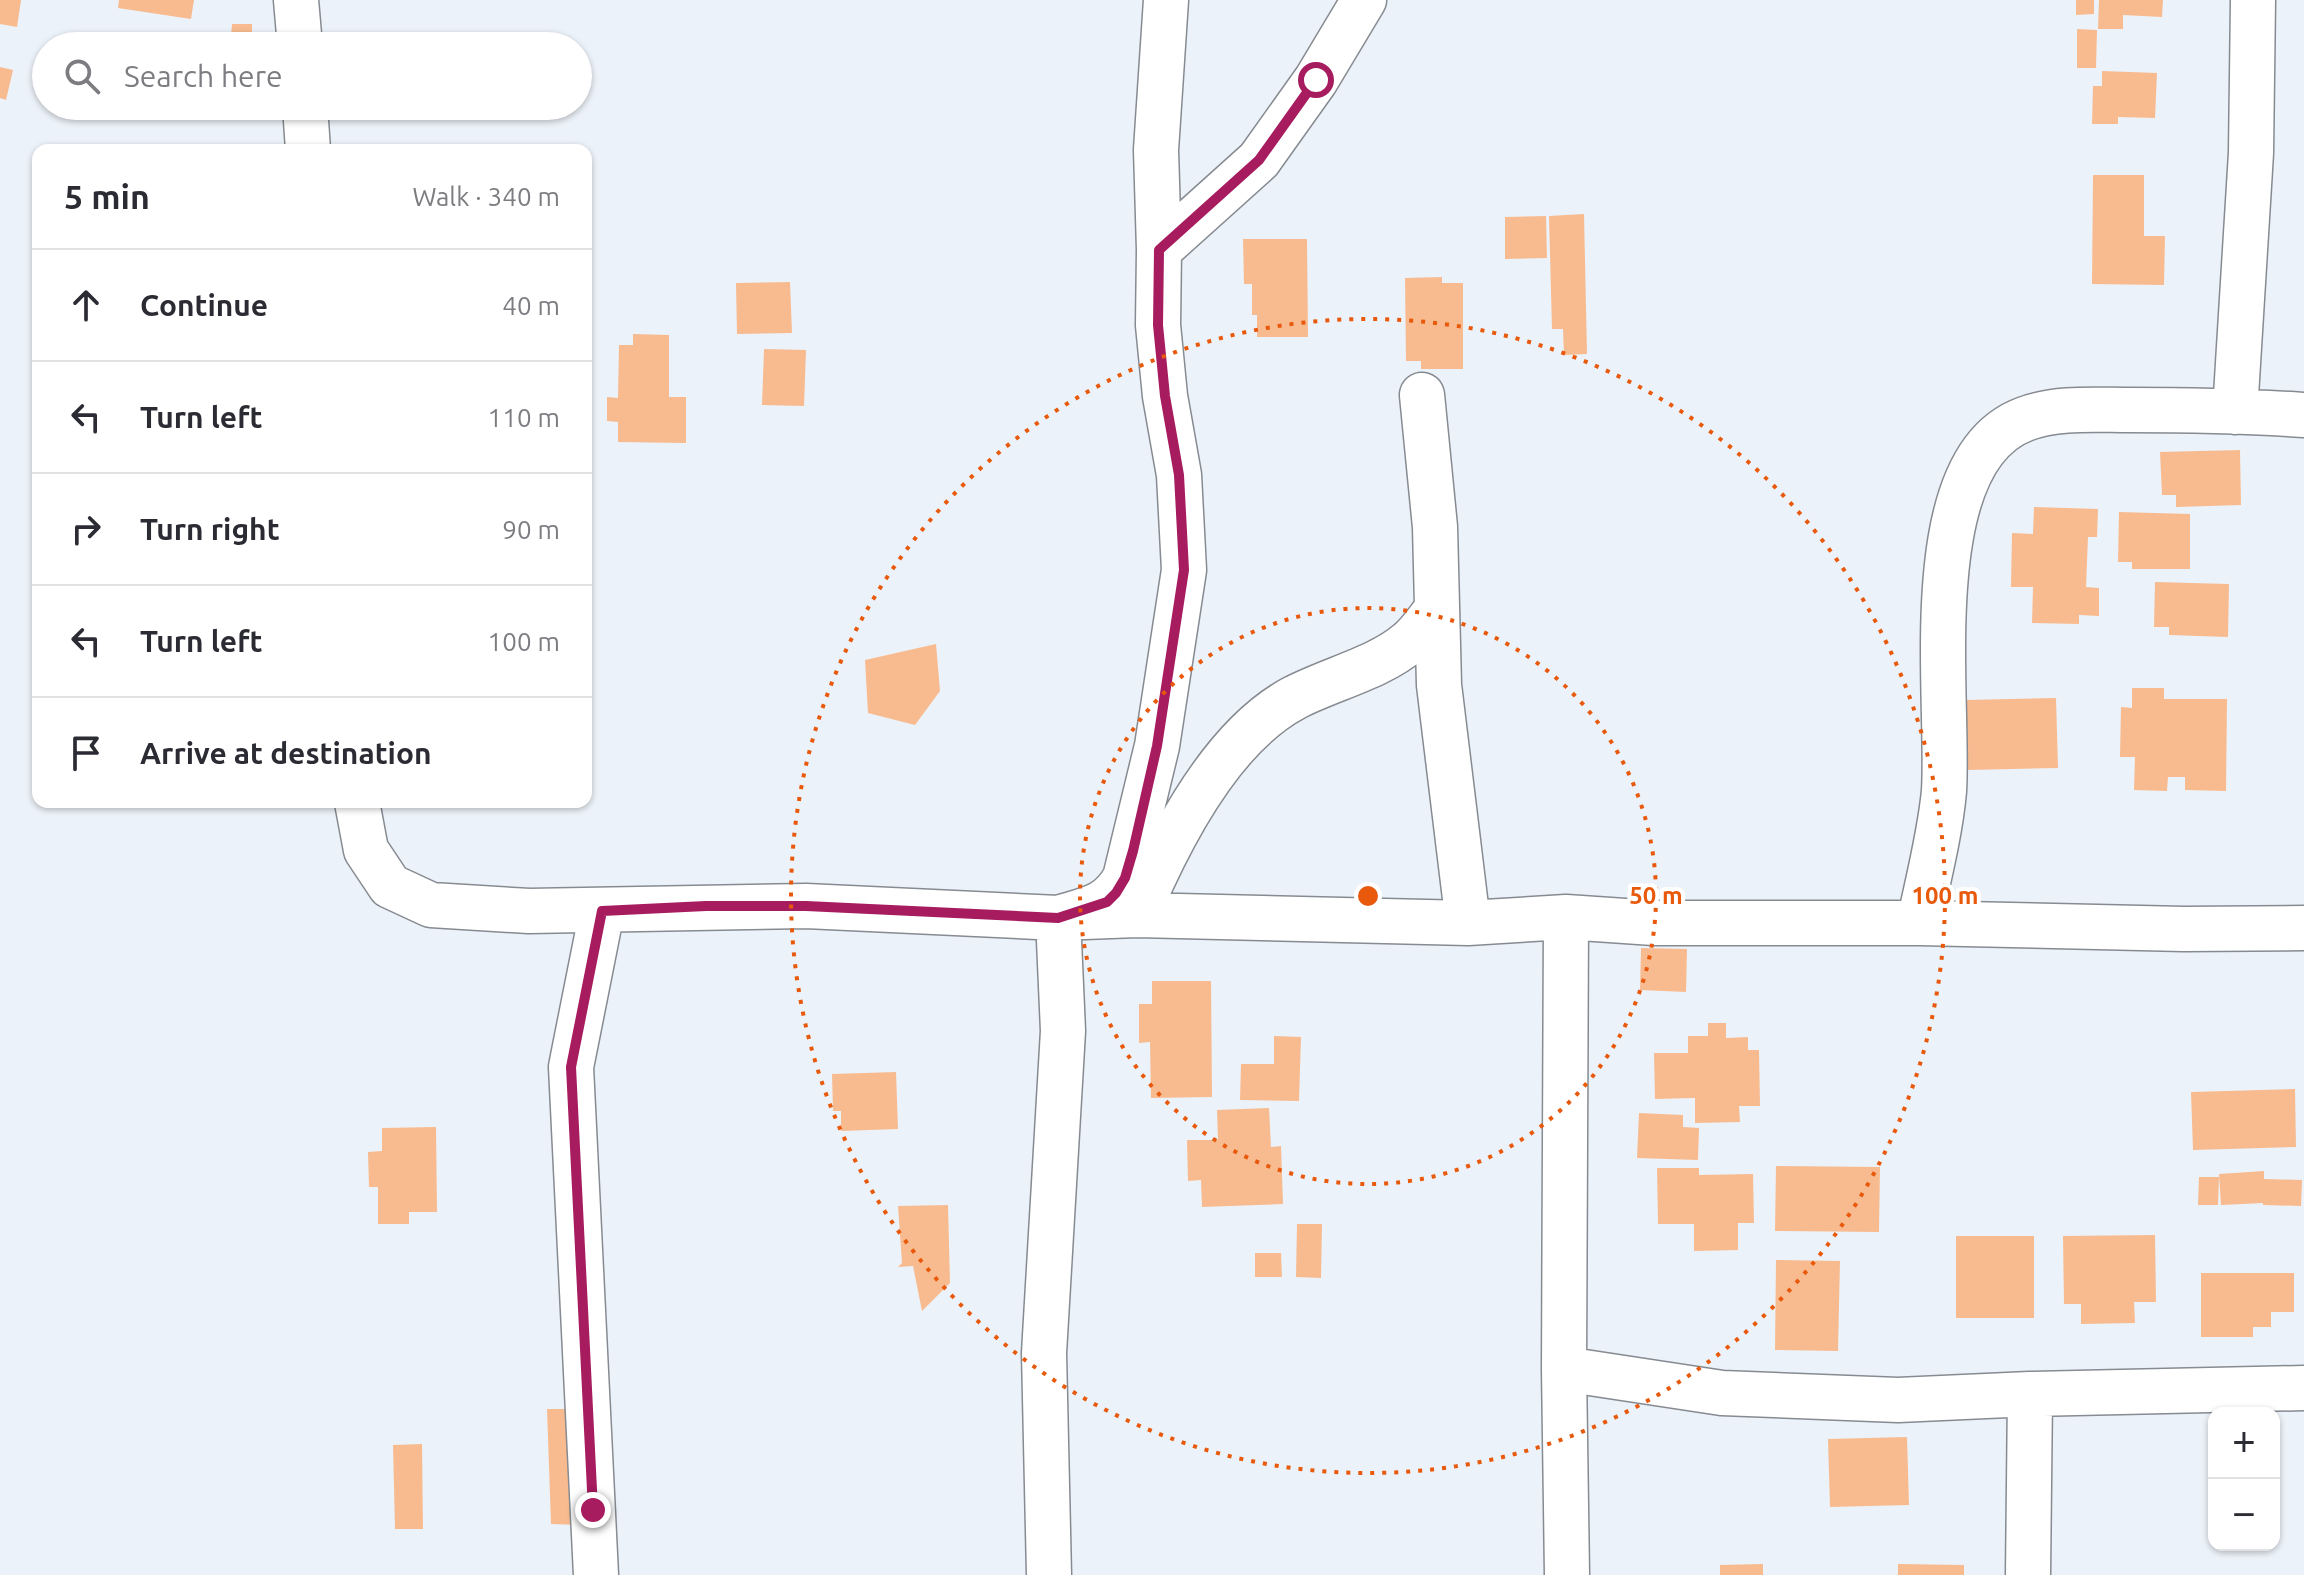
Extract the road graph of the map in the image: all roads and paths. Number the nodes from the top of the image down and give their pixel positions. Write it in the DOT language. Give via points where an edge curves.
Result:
graph roads {
  1 [pos="296,0"];
  2 [pos="1166,0"];
  3 [pos="1364,0"];
  4 [pos="2253,0"];
  5 [pos="299,32"];
  6 [pos="306,120"];
  7 [pos="308,144"];
  8 [pos="1159,250"];
  9 [pos="1422,395"];
  10 [pos="2235,412"];
  11 [pos="2304,415"];
  12 [pos="1437,609"];
  13 [pos="358,808"];
  14 [pos="602,911"];
  15 [pos="1137,915"];
  16 [pos="1566,917"];
  17 [pos="1058,918"];
  18 [pos="1468,923"];
  19 [pos="1919,923"];
  20 [pos="2304,928"];
  21 [pos="1564,1369"];
  22 [pos="2304,1388"];
  23 [pos="2030,1394"];
  24 [pos="596,1575"];
  25 [pos="1049,1575"];
  26 [pos="1567,1575"];
  27 [pos="2028,1575"];
  1 -- 5 [label="street"];
  2 -- 8 [label="street" via="1156,150"];
  3 -- 8 [label="street" via="1259,160"];
  4 -- 10 [label="street" via="2251,153"];
  6 -- 7 [label="street"];
  8 -- 17 [label="street" via="1158,325 1184,532 1178,618 1157,746 1125,878 1107,902"];
  9 -- 12 [label="street"];
  10 -- 11 [label="street"];
  10 -- 19 [label="street" via="2053,413 2004,429 1983,447 1953,526 1942,613 1944,792"];
  12 -- 15 [label="street" via="1409,642 1293,699 1236,744 1164,854"];
  12 -- 18 [label="street" via="1439,685"];
  13 -- 14 [label="street" via="366,850 390,886 431,905"];
  14 -- 17 [label="street" via="806,906"];
  14 -- 24 [label="street" via="571,1067"];
  15 -- 17 [label="street"];
  15 -- 18 [label="street"];
  16 -- 18 [label="street"];
  16 -- 19 [label="street" via="1654,923"];
  16 -- 21 [label="street"];
  17 -- 25 [label="street" via="1063,1031 1044,1353"];
  19 -- 20 [label="street"];
  21 -- 23 [label="street" via="1722,1393 1898,1400"];
  21 -- 26 [label="street"];
  22 -- 23 [label="street"];
  23 -- 27 [label="street"];
}
